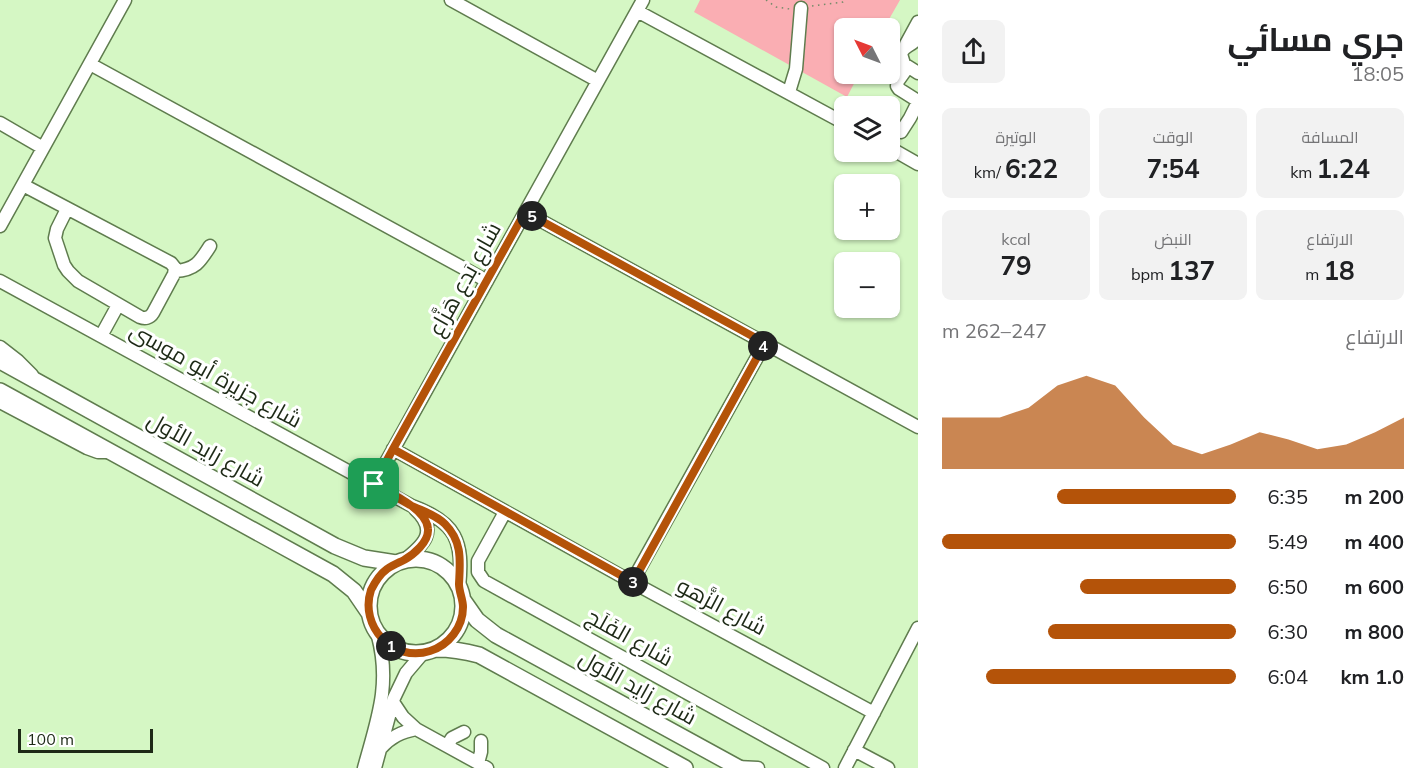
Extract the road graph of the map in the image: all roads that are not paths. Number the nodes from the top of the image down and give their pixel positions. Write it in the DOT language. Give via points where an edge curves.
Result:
graph roads {
  1 [pos="125,0"];
  2 [pos="451,0"];
  3 [pos="640,5"];
  4 [pos="801,8"];
  5 [pos="918,22"];
  6 [pos="918,37"];
  7 [pos="903,50"];
  8 [pos="90,64"];
  9 [pos="913,70"];
  10 [pos="598,81"];
  11 [pos="789,92"];
  12 [pos="917,99"];
  13 [pos="0,115"];
  14 [pos="834,117"];
  15 [pos="0,123"];
  16 [pos="900,132"];
  17 [pos="43,148"];
  18 [pos="900,154"];
  19 [pos="918,164"];
  20 [pos="23,185"];
  21 [pos="67,209"];
  22 [pos="525,212"];
  23 [pos="0,226"];
  24 [pos="210,246"];
  25 [pos="175,271"];
  26 [pos="0,281"];
  27 [pos="487,281"];
  28 [pos="118,305"];
  29 [pos="101,336"];
  30 [pos="765,343"];
  31 [pos="0,347"];
  32 [pos="0,361"];
  33 [pos="37,381"];
  34 [pos="0,391"];
  35 [pos="0,402"];
  36 [pos="918,428"];
  37 [pos="393,449"];
  38 [pos="110,452"];
  39 [pos="374,484"];
  40 [pos="412,506"];
  41 [pos="505,512"];
  42 [pos="399,562"];
  43 [pos="633,582"];
  44 [pos="461,593"];
  45 [pos="369,613"];
  46 [pos="918,628"];
  47 [pos="378,636"];
  48 [pos="429,651"];
  49 [pos="393,702"];
  50 [pos="873,713"];
  51 [pos="416,729"];
  52 [pos="464,732"];
  53 [pos="481,741"];
  54 [pos="447,746"];
  55 [pos="380,749"];
  56 [pos="854,750"];
  57 [pos="483,766"];
  58 [pos="738,767"];
  59 [pos="364,768"];
  60 [pos="375,768"];
  61 [pos="685,768"];
  62 [pos="758,768"];
  63 [pos="823,768"];
  64 [pos="845,768"];
  65 [pos="888,768"];
  1 -- 8 [label="street"];
  2 -- 10 [label="street"];
  3 -- 10 [label="street, شارع بَدع هَزَّاع"];
  3 -- 11 [label="street"];
  4 -- 11 [label="street" via="796,69"];
  5 -- 7 [label="street"];
  6 -- 7 [label="street"];
  7 -- 9 [label="street" via="901,58"];
  8 -- 17 [label="street"];
  8 -- 27 [label="street"];
  9 -- 12 [label="street" via="897,86"];
  10 -- 22 [label="street, شارع بَدع هَزَّاع"];
  11 -- 14 [label="street"];
  12 -- 16 [label="street"];
  13 -- 15 [label="street"];
  15 -- 17 [label="street"];
  17 -- 20 [label="street"];
  18 -- 19 [label="street"];
  20 -- 21 [label="street"];
  20 -- 23 [label="street"];
  21 -- 25 [label="street" via="171,263"];
  21 -- 28 [label="street" via="56,234 64,265 78,281"];
  22 -- 27 [label="street, شارع بَدع هَزَّاع"];
  22 -- 30 [label="street"];
  24 -- 25 [label="street" via="195,266"];
  25 -- 28 [label="street" via="150,316 140,317"];
  26 -- 29 [label="street, شارع جزيرة أبو موسى"];
  27 -- 37 [label="street, شارع بَدع هَزَّاع"];
  28 -- 29 [label="street"];
  29 -- 39 [label="street, شارع جزيرة أبو موسى"];
  30 -- 36 [label="street"];
  30 -- 43 [label="street"];
  31 -- 33 [label="street"];
  32 -- 33 [label="main road, شارع زايد الأول"];
  33 -- 42 [label="main road, شارع زايد الأول" via="335,546 364,558"];
  34 -- 38 [label="main road"];
  35 -- 38 [label="street" via="87,448"];
  37 -- 39 [label="street, شارع بَدع هَزَّاع"];
  37 -- 41 [label="street, شارع الزَّهو"];
  38 -- 45 [label="main road" via="333,574 354,591"];
  39 -- 40 [label="street, شارع جزيرة أبو موسى"];
  40 -- 42 [label="street, شارع جزيرة أبو موسى" via="426,522 428,535 416,551"];
  40 -- 44 [label="street, شارع جزيرة أبو موسى" via="438,518 453,534 461,558"];
  41 -- 43 [label="street, شارع الزَّهو"];
  41 -- 63 [label="street, شارع الفَلَج" via="478,561 478,572 484,581"];
  42 -- 44 [label="main road" via="418,559 439,565 451,574"];
  42 -- 45 [label="main road" via="376,580"];
  43 -- 50 [label="street, شارع الزَّهو"];
  44 -- 48 [label="main road" via="459,625 450,639"];
  44 -- 58 [label="main road, شارع زايد الأول" via="477,620 496,635"];
  45 -- 47 [label="main road"];
  46 -- 50 [label="street"];
  47 -- 48 [label="main road" via="398,650 414,654"];
  47 -- 59 [label="street" via="384,664 383,694"];
  48 -- 49 [label="street" via="406,673"];
  48 -- 61 [label="main road" via="450,649 479,655"];
  49 -- 51 [label="street"];
  49 -- 55 [label="street"];
  50 -- 56 [label="street"];
  51 -- 54 [label="street"];
  51 -- 55 [label="street" via="400,733"];
  52 -- 54 [label="street"];
  53 -- 57 [label="street"];
  54 -- 57 [label="street"];
  55 -- 60 [label="street"];
  56 -- 64 [label="street"];
  56 -- 65 [label="street"];
  58 -- 62 [label="street"];
}
